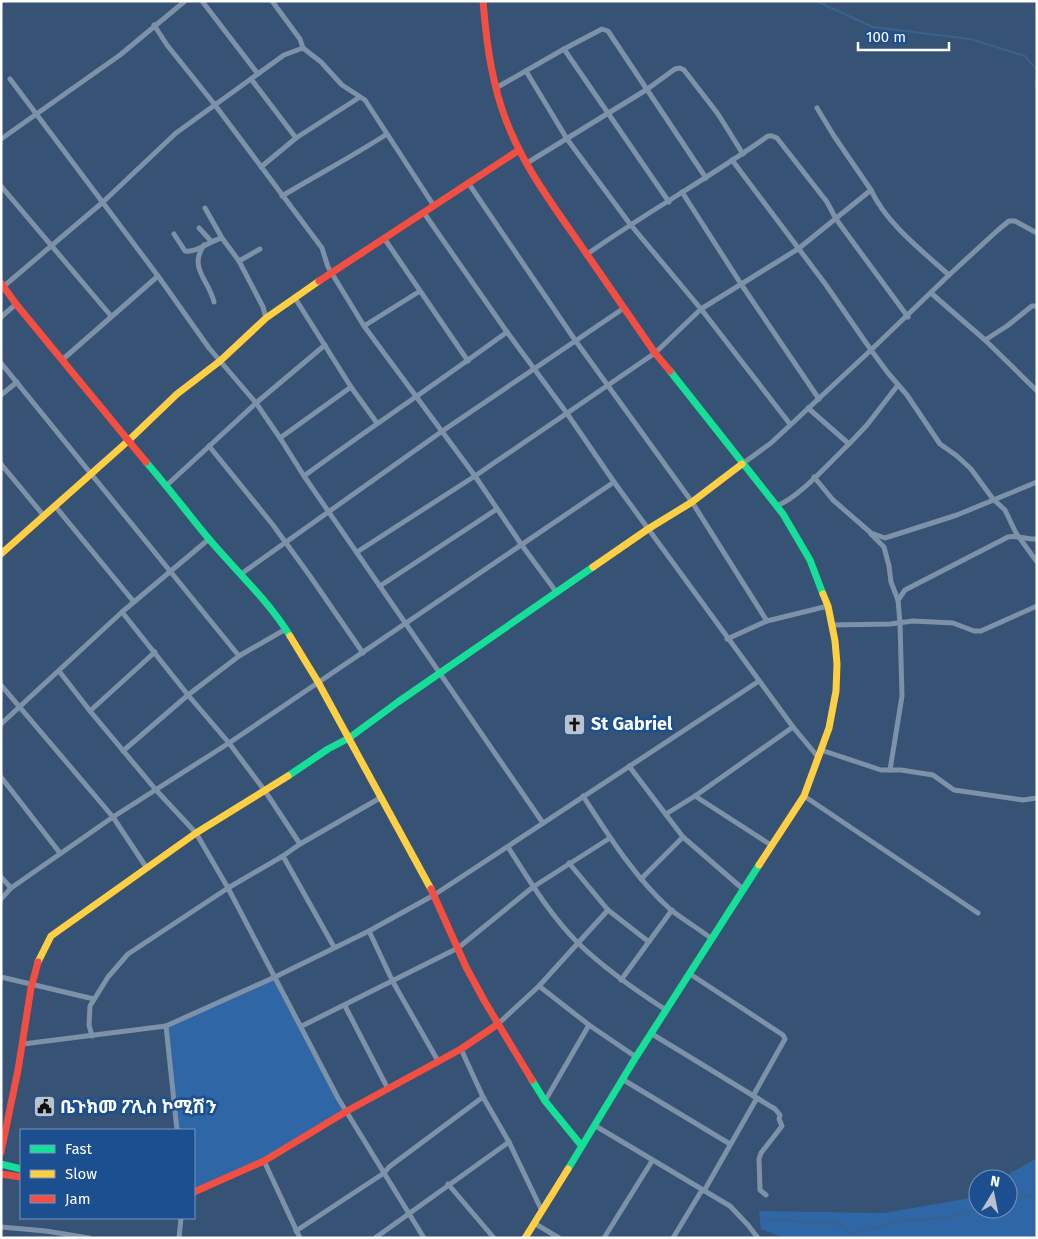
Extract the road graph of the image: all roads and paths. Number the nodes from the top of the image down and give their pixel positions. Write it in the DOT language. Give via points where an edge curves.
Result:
graph roads {
  1 [pos="185,1"];
  2 [pos="202,1"];
  3 [pos="272,1"];
  4 [pos="483,1"];
  5 [pos="154,26"];
  6 [pos="303,48"];
  7 [pos="564,49"];
  8 [pos="526,72"];
  9 [pos="258,74"];
  10 [pos="10,79"];
  11 [pos="250,79"];
  12 [pos="496,88"];
  13 [pos="646,90"];
  14 [pos="360,97"];
  15 [pos="214,105"];
  16 [pos="816,108"];
  17 [pos="37,114"];
  18 [pos="608,114"];
  19 [pos="387,134"];
  20 [pos="1,138"];
  21 [pos="296,138"];
  22 [pos="567,139"];
  23 [pos="520,150"];
  24 [pos="743,154"];
  25 [pos="732,160"];
  26 [pos="527,162"];
  27 [pos="261,167"];
  28 [pos="706,178"];
  29 [pos="469,184"];
  30 [pos="1,186"];
  31 [pos="871,190"];
  32 [pos="682,192"];
  33 [pos="282,196"];
  34 [pos="102,202"];
  35 [pos="669,202"];
  36 [pos="434,206"];
  37 [pos="205,208"];
  38 [pos="424,213"];
  39 [pos="836,218"];
  40 [pos="630,224"];
  41 [pos="199,228"];
  42 [pos="1037,233"];
  43 [pos="174,234"];
  44 [pos="222,238"];
  45 [pos="384,238"];
  46 [pos="211,241"];
  47 [pos="50,245"];
  48 [pos="204,245"];
  49 [pos="260,249"];
  50 [pos="798,249"];
  51 [pos="586,255"];
  52 [pos="239,261"];
  53 [pos="331,272"];
  54 [pos="158,276"];
  55 [pos="949,276"];
  56 [pos="2,284"];
  57 [pos="741,284"];
  58 [pos="420,291"];
  59 [pos="931,293"];
  60 [pos="295,298"];
  61 [pos="214,302"];
  62 [pos="16,304"];
  63 [pos="1037,306"];
  64 [pos="624,308"];
  65 [pos="701,309"];
  66 [pos="111,316"];
  67 [pos="1,317"];
  68 [pos="908,317"];
  69 [pos="266,318"];
  70 [pos="364,326"];
  71 [pos="507,332"];
  72 [pos="575,340"];
  73 [pos="985,340"];
  74 [pos="325,345"];
  75 [pos="872,350"];
  76 [pos="655,352"];
  77 [pos="62,360"];
  78 [pos="220,361"];
  79 [pos="468,361"];
  80 [pos="1,363"];
  81 [pos="534,368"];
  82 [pos="17,382"];
  83 [pos="607,384"];
  84 [pos="898,385"];
  85 [pos="351,386"];
  86 [pos="1037,391"];
  87 [pos="1,395"];
  88 [pos="417,398"];
  89 [pos="819,399"];
  90 [pos="256,403"];
  91 [pos="808,408"];
  92 [pos="566,412"];
  93 [pos="377,423"];
  94 [pos="790,424"];
  95 [pos="441,432"];
  96 [pos="280,438"];
  97 [pos="128,441"];
  98 [pos="848,444"];
  99 [pos="209,446"];
  100 [pos="742,464"];
  101 [pos="1,465"];
  102 [pos="91,474"];
  103 [pos="304,476"];
  104 [pos="474,476"];
  105 [pos="814,477"];
  106 [pos="614,482"];
  107 [pos="1037,482"];
  108 [pos="167,486"];
  109 [pos="993,499"];
  110 [pos="692,502"];
  111 [pos="56,506"];
  112 [pos="776,506"];
  113 [pos="497,508"];
  114 [pos="329,512"];
  115 [pos="44,516"];
  116 [pos="648,529"];
  117 [pos="871,533"];
  118 [pos="1018,536"];
  119 [pos="209,539"];
  120 [pos="1037,539"];
  121 [pos="285,542"];
  122 [pos="521,544"];
  123 [pos="357,552"];
  124 [pos="1,554"];
  125 [pos="1037,562"];
  126 [pos="170,571"];
  127 [pos="241,574"];
  128 [pos="380,586"];
  129 [pos="557,593"];
  130 [pos="898,600"];
  131 [pos="134,602"];
  132 [pos="828,606"];
  133 [pos="1037,606"];
  134 [pos="122,612"];
  135 [pos="767,621"];
  136 [pos="900,623"];
  137 [pos="406,624"];
  138 [pos="832,625"];
  139 [pos="286,629"];
  140 [pos="728,638"];
  141 [pos="155,652"];
  142 [pos="362,653"];
  143 [pos="239,656"];
  144 [pos="59,671"];
  145 [pos="440,674"];
  146 [pos="760,681"];
  147 [pos="318,682"];
  148 [pos="1,685"];
  149 [pos="188,695"];
  150 [pos="21,706"];
  151 [pos="90,711"];
  152 [pos="1,724"];
  153 [pos="793,727"];
  154 [pos="349,738"];
  155 [pos="229,743"];
  156 [pos="123,751"];
  157 [pos="820,754"];
  158 [pos="629,766"];
  159 [pos="890,770"];
  160 [pos="1,777"];
  161 [pos="156,790"];
  162 [pos="265,791"];
  163 [pos="583,796"];
  164 [pos="696,796"];
  165 [pos="804,796"];
  166 [pos="380,798"];
  167 [pos="1037,798"];
  168 [pos="666,814"];
  169 [pos="114,817"];
  170 [pos="543,823"];
  171 [pos="196,833"];
  172 [pos="683,837"];
  173 [pos="610,838"];
  174 [pos="300,844"];
  175 [pos="770,845"];
  176 [pos="508,847"];
  177 [pos="60,853"];
  178 [pos="283,856"];
  179 [pos="569,863"];
  180 [pos="146,867"];
  181 [pos="1,877"];
  182 [pos="641,879"];
  183 [pos="533,886"];
  184 [pos="11,888"];
  185 [pos="228,888"];
  186 [pos="744,890"];
  187 [pos="434,895"];
  188 [pos="1,899"];
  189 [pos="608,910"];
  190 [pos="672,910"];
  191 [pos="978,913"];
  192 [pos="368,931"];
  193 [pos="712,939"];
  194 [pos="578,942"];
  195 [pos="649,942"];
  196 [pos="334,948"];
  197 [pos="458,948"];
  198 [pos="690,974"];
  199 [pos="1,977"];
  200 [pos="275,977"];
  201 [pos="621,980"];
  202 [pos="393,982"];
  203 [pos="32,985"];
  204 [pos="539,986"];
  205 [pos="94,999"];
  206 [pos="345,1006"];
  207 [pos="666,1010"];
  208 [pos="498,1024"];
  209 [pos="589,1025"];
  210 [pos="166,1026"];
  211 [pos="302,1026"];
  212 [pos="652,1034"];
  213 [pos="92,1036"];
  214 [pos="23,1044"];
  215 [pos="461,1049"];
  216 [pos="636,1057"];
  217 [pos="438,1061"];
  218 [pos="622,1079"];
  219 [pos="388,1089"];
  220 [pos="483,1097"];
  221 [pos="755,1097"];
  222 [pos="545,1101"];
  223 [pos="346,1111"];
  224 [pos="594,1125"];
  225 [pos="176,1129"];
  226 [pos="509,1142"];
  227 [pos="730,1144"];
  228 [pos="581,1145"];
  229 [pos="1,1152"];
  230 [pos="652,1160"];
  231 [pos="264,1161"];
  232 [pos="1,1164"];
  233 [pos="20,1168"];
  234 [pos="384,1173"];
  235 [pos="1,1174"];
  236 [pos="20,1177"];
  237 [pos="448,1184"];
  238 [pos="703,1190"];
  239 [pos="195,1192"];
  240 [pos="766,1196"];
  241 [pos="542,1211"];
  242 [pos="408,1213"];
  243 [pos="181,1219"];
  244 [pos="534,1223"];
  245 [pos="1,1227"];
  246 [pos="46,1231"];
  247 [pos="296,1231"];
  248 [pos="45,1238"];
  249 [pos="89,1238"];
  250 [pos="179,1238"];
  251 [pos="300,1238"];
  252 [pos="376,1238"];
  253 [pos="424,1238"];
  254 [pos="494,1238"];
  255 [pos="525,1238"];
  256 [pos="559,1238"];
  257 [pos="604,1238"];
  258 [pos="673,1238"];
  259 [pos="758,1238"];
  1 -- 5 [label="street"];
  2 -- 9 [label="street"];
  3 -- 6 [label="street"];
  4 -- 12 [label="street" via="487,47"];
  5 -- 15 [label="street"];
  5 -- 17 [label="street" via="120,55"];
  6 -- 9 [label="street" via="284,56"];
  6 -- 14 [label="street" via="342,85"];
  7 -- 8 [label="street"];
  7 -- 13 [label="street" via="602,29 608,31"];
  7 -- 18 [label="street"];
  8 -- 12 [label="street"];
  8 -- 22 [label="street"];
  9 -- 11 [label="street"];
  10 -- 17 [label="street"];
  11 -- 15 [label="street"];
  11 -- 21 [label="street"];
  12 -- 23 [label="street"];
  13 -- 18 [label="street"];
  13 -- 24 [label="street" via="676,69 684,70 718,114"];
  13 -- 28 [label="street"];
  14 -- 19 [label="street"];
  14 -- 21 [label="street"];
  15 -- 27 [label="street"];
  15 -- 34 [label="street" via="176,133"];
  16 -- 31 [label="street"];
  17 -- 20 [label="street"];
  17 -- 34 [label="street"];
  18 -- 22 [label="street"];
  18 -- 35 [label="street"];
  19 -- 33 [label="street"];
  19 -- 36 [label="street"];
  21 -- 27 [label="street"];
  22 -- 26 [label="street"];
  22 -- 40 [label="street"];
  23 -- 26 [label="street"];
  23 -- 29 [label="street"];
  24 -- 25 [label="street"];
  24 -- 39 [label="street" via="768,136 777,138"];
  25 -- 28 [label="street"];
  25 -- 50 [label="street"];
  26 -- 51 [label="street"];
  27 -- 33 [label="street"];
  28 -- 32 [label="street"];
  29 -- 36 [label="street"];
  29 -- 72 [label="street"];
  30 -- 47 [label="street"];
  31 -- 39 [label="street"];
  31 -- 55 [label="street" via="909,239"];
  32 -- 35 [label="street"];
  32 -- 57 [label="street"];
  33 -- 53 [label="street" via="322,248"];
  34 -- 47 [label="street"];
  34 -- 54 [label="street"];
  35 -- 40 [label="street"];
  36 -- 38 [label="street"];
  37 -- 44 [label="street"];
  38 -- 45 [label="street"];
  38 -- 71 [label="street"];
  39 -- 50 [label="street"];
  39 -- 68 [label="street"];
  40 -- 51 [label="street"];
  40 -- 65 [label="street"];
  41 -- 46 [label="street"];
  42 -- 55 [label="street" via="1009,221"];
  43 -- 48 [label="street" via="187,252"];
  44 -- 46 [label="street"];
  44 -- 52 [label="street"];
  45 -- 53 [label="street"];
  45 -- 58 [label="street"];
  46 -- 48 [label="street"];
  47 -- 56 [label="street"];
  47 -- 66 [label="street"];
  48 -- 61 [label="street" via="198,253 198,268"];
  49 -- 52 [label="street"];
  50 -- 57 [label="street"];
  50 -- 75 [label="street"];
  51 -- 64 [label="street"];
  52 -- 69 [label="street"];
  53 -- 60 [label="street"];
  53 -- 70 [label="street"];
  54 -- 66 [label="street"];
  54 -- 78 [label="street"];
  55 -- 59 [label="street"];
  56 -- 62 [label="street"];
  57 -- 65 [label="street"];
  57 -- 89 [label="street"];
  58 -- 70 [label="street"];
  58 -- 79 [label="street"];
  59 -- 68 [label="street"];
  59 -- 73 [label="street"];
  60 -- 69 [label="street"];
  60 -- 74 [label="street"];
  62 -- 67 [label="street"];
  62 -- 77 [label="street"];
  63 -- 73 [label="street" via="1032,306"];
  64 -- 72 [label="street"];
  64 -- 76 [label="street"];
  65 -- 76 [label="street"];
  65 -- 94 [label="street"];
  66 -- 77 [label="street"];
  68 -- 75 [label="street"];
  69 -- 78 [label="street"];
  70 -- 88 [label="street"];
  71 -- 79 [label="street"];
  71 -- 81 [label="street"];
  72 -- 81 [label="street"];
  72 -- 83 [label="street"];
  73 -- 86 [label="street"];
  74 -- 85 [label="street"];
  74 -- 90 [label="street"];
  75 -- 84 [label="street"];
  75 -- 89 [label="street"];
  76 -- 83 [label="street"];
  76 -- 100 [label="street"];
  77 -- 97 [label="street"];
  78 -- 90 [label="street"];
  78 -- 97 [label="street" via="177,394"];
  79 -- 88 [label="street"];
  80 -- 82 [label="street"];
  81 -- 92 [label="street"];
  81 -- 95 [label="street"];
  82 -- 87 [label="street"];
  82 -- 102 [label="street"];
  83 -- 92 [label="street"];
  83 -- 110 [label="street"];
  84 -- 98 [label="street"];
  84 -- 109 [label="street" via="940,444 971,469"];
  85 -- 93 [label="street"];
  85 -- 96 [label="street"];
  88 -- 93 [label="street"];
  88 -- 95 [label="street"];
  89 -- 91 [label="street"];
  90 -- 96 [label="street"];
  90 -- 99 [label="street"];
  91 -- 94 [label="street"];
  91 -- 98 [label="street"];
  92 -- 104 [label="street"];
  92 -- 106 [label="street"];
  93 -- 103 [label="street"];
  94 -- 100 [label="street"];
  95 -- 104 [label="street"];
  95 -- 114 [label="street"];
  96 -- 103 [label="street"];
  97 -- 102 [label="street"];
  97 -- 108 [label="street"];
  98 -- 105 [label="street"];
  99 -- 108 [label="street"];
  99 -- 121 [label="street"];
  100 -- 110 [label="street"];
  100 -- 112 [label="street"];
  101 -- 115 [label="street"];
  102 -- 111 [label="street"];
  102 -- 126 [label="street"];
  103 -- 114 [label="street"];
  104 -- 113 [label="street"];
  104 -- 123 [label="street"];
  105 -- 112 [label="street" via="784,504"];
  105 -- 117 [label="street" via="833,500"];
  106 -- 116 [label="street"];
  106 -- 122 [label="street"];
  107 -- 109 [label="street"];
  108 -- 119 [label="street"];
  109 -- 117 [label="street" via="957,515 886,538"];
  109 -- 118 [label="street" via="1005,510"];
  110 -- 116 [label="street"];
  110 -- 135 [label="street"];
  111 -- 115 [label="street"];
  111 -- 131 [label="street"];
  112 -- 132 [label="street" via="810,560"];
  113 -- 122 [label="street"];
  113 -- 128 [label="street"];
  114 -- 121 [label="street"];
  114 -- 123 [label="street"];
  115 -- 124 [label="street"];
  116 -- 129 [label="street"];
  116 -- 140 [label="street"];
  117 -- 130 [label="street" via="884,547"];
  118 -- 120 [label="street"];
  118 -- 125 [label="street"];
  118 -- 130 [label="street" via="989,546 905,590"];
  119 -- 126 [label="street"];
  119 -- 127 [label="street"];
  121 -- 127 [label="street"];
  121 -- 142 [label="street"];
  122 -- 129 [label="street"];
  122 -- 137 [label="street"];
  123 -- 128 [label="street"];
  126 -- 131 [label="street"];
  126 -- 143 [label="street"];
  127 -- 139 [label="street"];
  128 -- 137 [label="street"];
  129 -- 145 [label="street"];
  130 -- 136 [label="street"];
  131 -- 134 [label="street"];
  132 -- 135 [label="street"];
  132 -- 138 [label="street"];
  133 -- 136 [label="street" via="981,631 953,623 913,620"];
  134 -- 141 [label="street"];
  134 -- 144 [label="street"];
  135 -- 140 [label="street"];
  136 -- 138 [label="street"];
  136 -- 159 [label="street" via="902,696"];
  137 -- 142 [label="street"];
  137 -- 145 [label="street"];
  138 -- 157 [label="street" via="837,664 836,691"];
  139 -- 143 [label="street"];
  139 -- 147 [label="street"];
  140 -- 146 [label="street"];
  141 -- 149 [label="street"];
  141 -- 151 [label="street"];
  142 -- 147 [label="street"];
  143 -- 149 [label="street"];
  144 -- 150 [label="street"];
  144 -- 151 [label="street"];
  145 -- 154 [label="street"];
  145 -- 170 [label="street"];
  146 -- 153 [label="street"];
  146 -- 158 [label="street"];
  147 -- 154 [label="street"];
  147 -- 155 [label="street"];
  148 -- 150 [label="street"];
  149 -- 155 [label="street"];
  149 -- 156 [label="street"];
  150 -- 152 [label="street"];
  150 -- 169 [label="street"];
  151 -- 156 [label="street"];
  153 -- 157 [label="street"];
  153 -- 164 [label="street"];
  154 -- 162 [label="street"];
  154 -- 166 [label="street"];
  155 -- 161 [label="street"];
  155 -- 162 [label="street"];
  156 -- 161 [label="street"];
  157 -- 159 [label="street"];
  157 -- 165 [label="street"];
  158 -- 163 [label="street"];
  158 -- 168 [label="street"];
  159 -- 167 [label="street" via="933,775 954,790 1023,800"];
  160 -- 177 [label="street"];
  161 -- 169 [label="street"];
  161 -- 171 [label="street"];
  162 -- 171 [label="street"];
  162 -- 174 [label="street"];
  163 -- 170 [label="street"];
  163 -- 173 [label="street"];
  164 -- 168 [label="street"];
  164 -- 175 [label="street"];
  165 -- 175 [label="street"];
  165 -- 191 [label="street"];
  166 -- 174 [label="street"];
  166 -- 187 [label="street"];
  168 -- 172 [label="street"];
  169 -- 177 [label="street"];
  169 -- 180 [label="street"];
  170 -- 176 [label="street"];
  171 -- 180 [label="street"];
  171 -- 185 [label="street"];
  172 -- 182 [label="street"];
  172 -- 186 [label="street"];
  173 -- 179 [label="street"];
  173 -- 182 [label="street"];
  174 -- 178 [label="street"];
  175 -- 186 [label="street"];
  176 -- 183 [label="street"];
  176 -- 187 [label="street"];
  177 -- 184 [label="street"];
  178 -- 185 [label="street"];
  178 -- 196 [label="street"];
  179 -- 183 [label="street"];
  179 -- 189 [label="street"];
  180 -- 203 [label="street" via="51,936 43,947"];
  181 -- 184 [label="street"];
  182 -- 190 [label="street"];
  183 -- 194 [label="street"];
  183 -- 197 [label="street"];
  184 -- 188 [label="street"];
  185 -- 200 [label="street"];
  185 -- 205 [label="street" via="128,954"];
  186 -- 193 [label="street"];
  187 -- 192 [label="street"];
  187 -- 197 [label="street"];
  189 -- 194 [label="street"];
  189 -- 195 [label="street"];
  190 -- 193 [label="street"];
  190 -- 195 [label="street"];
  192 -- 196 [label="street"];
  192 -- 202 [label="street"];
  193 -- 198 [label="street"];
  194 -- 201 [label="street"];
  194 -- 204 [label="street"];
  195 -- 201 [label="street"];
  196 -- 200 [label="street"];
  197 -- 202 [label="street"];
  197 -- 208 [label="street"];
  198 -- 207 [label="street"];
  198 -- 221 [label="street" via="783,1035 785,1039"];
  199 -- 203 [label="street"];
  200 -- 210 [label="street"];
  200 -- 211 [label="street"];
  201 -- 207 [label="street"];
  202 -- 206 [label="street"];
  202 -- 217 [label="street"];
  203 -- 205 [label="street"];
  203 -- 214 [label="street"];
  204 -- 208 [label="street"];
  204 -- 209 [label="street"];
  205 -- 213 [label="street" via="90,1006"];
  206 -- 211 [label="street"];
  206 -- 219 [label="street"];
  207 -- 212 [label="street"];
  208 -- 215 [label="street"];
  208 -- 222 [label="street"];
  209 -- 216 [label="street"];
  209 -- 222 [label="street"];
  210 -- 213 [label="street"];
  210 -- 225 [label="street"];
  211 -- 223 [label="street"];
  212 -- 216 [label="street"];
  212 -- 221 [label="street"];
  213 -- 214 [label="street"];
  214 -- 229 [label="street"];
  215 -- 217 [label="street"];
  215 -- 220 [label="street"];
  216 -- 218 [label="street"];
  217 -- 219 [label="street"];
  218 -- 224 [label="street"];
  218 -- 227 [label="street"];
  219 -- 223 [label="street"];
  220 -- 226 [label="street"];
  220 -- 234 [label="street" via="389,1166"];
  221 -- 227 [label="street"];
  221 -- 240 [label="street" via="778,1112 782,1126 759,1158 760,1190"];
  222 -- 228 [label="street"];
  223 -- 231 [label="street"];
  223 -- 234 [label="street"];
  224 -- 228 [label="street"];
  224 -- 230 [label="street"];
  226 -- 237 [label="street"];
  226 -- 241 [label="street"];
  227 -- 238 [label="street"];
  228 -- 241 [label="street"];
  230 -- 238 [label="street"];
  230 -- 257 [label="street"];
  231 -- 239 [label="street"];
  231 -- 247 [label="street"];
  232 -- 233 [label="street"];
  234 -- 242 [label="street"];
  234 -- 247 [label="street"];
  235 -- 236 [label="street"];
  237 -- 242 [label="street"];
  237 -- 254 [label="street"];
  238 -- 258 [label="street"];
  238 -- 259 [label="street" via="730,1206"];
  241 -- 244 [label="street"];
  242 -- 252 [label="street"];
  242 -- 253 [label="street"];
  243 -- 250 [label="street"];
  244 -- 255 [label="street"];
  244 -- 256 [label="street"];
  245 -- 246 [label="street"];
  246 -- 248 [label="street"];
  246 -- 249 [label="street"];
  247 -- 251 [label="street"];
}
